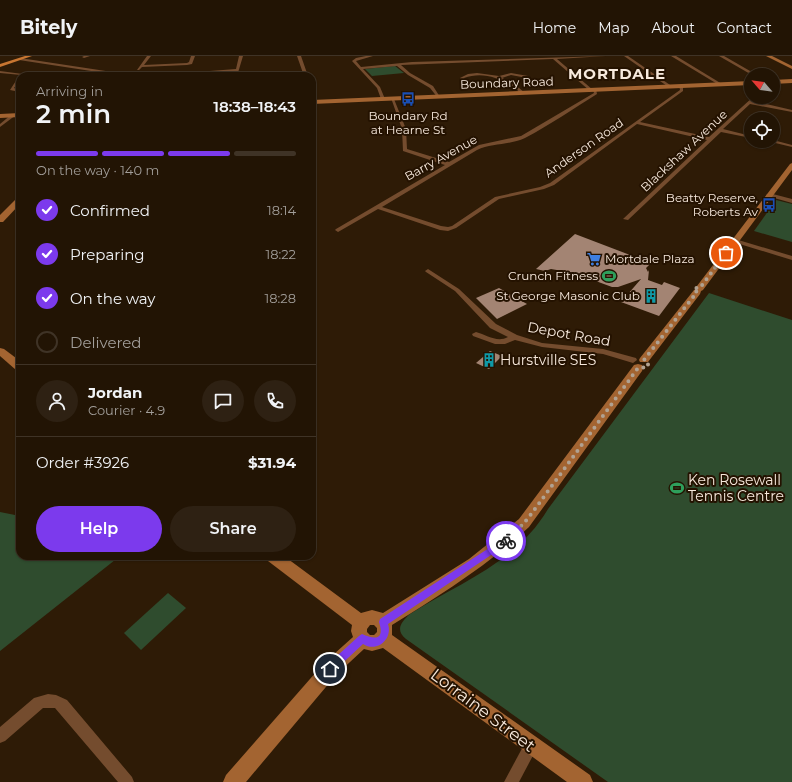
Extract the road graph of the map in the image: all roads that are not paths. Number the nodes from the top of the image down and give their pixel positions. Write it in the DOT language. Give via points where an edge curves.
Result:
graph roads {
  1 [pos="30,56"];
  2 [pos="149,56"];
  3 [pos="193,56"];
  4 [pos="241,56"];
  5 [pos="299,56"];
  6 [pos="372,56"];
  7 [pos="533,56"];
  8 [pos="590,56"];
  9 [pos="604,56"];
  10 [pos="626,56"];
  11 [pos="673,56"];
  12 [pos="721,56"];
  13 [pos="768,56"];
  14 [pos="22,58"];
  15 [pos="540,58"];
  16 [pos="554,58"];
  17 [pos="398,64"];
  18 [pos="0,65"];
  19 [pos="141,66"];
  20 [pos="360,68"];
  21 [pos="792,68"];
  22 [pos="744,69"];
  23 [pos="237,70"];
  24 [pos="0,72"];
  25 [pos="102,72"];
  26 [pos="135,72"];
  27 [pos="207,72"];
  28 [pos="305,72"];
  29 [pos="16,75"];
  30 [pos="500,77"];
  31 [pos="527,77"];
  32 [pos="792,81"];
  33 [pos="16,82"];
  34 [pos="465,82"];
  35 [pos="780,82"];
  36 [pos="744,83"];
  37 [pos="720,84"];
  38 [pos="680,86"];
  39 [pos="671,87"];
  40 [pos="593,90"];
  41 [pos="16,91"];
  42 [pos="523,93"];
  43 [pos="438,97"];
  44 [pos="383,99"];
  45 [pos="392,99"];
  46 [pos="316,102"];
  47 [pos="747,104"];
  48 [pos="759,104"];
  49 [pos="792,111"];
  50 [pos="16,115"];
  51 [pos="0,116"];
  52 [pos="16,116"];
  53 [pos="637,123"];
  54 [pos="0,126"];
  55 [pos="720,130"];
  56 [pos="744,135"];
  57 [pos="710,139"];
  58 [pos="780,143"];
  59 [pos="792,146"];
  60 [pos="448,164"];
  61 [pos="792,166"];
  62 [pos="769,195"];
  63 [pos="792,201"];
  64 [pos="16,204"];
  65 [pos="377,207"];
  66 [pos="626,219"];
  67 [pos="0,220"];
  68 [pos="338,230"];
  69 [pos="735,241"];
  70 [pos="792,258"];
  71 [pos="428,271"];
  72 [pos="476,334"];
  73 [pos="514,338"];
  74 [pos="0,351"];
  75 [pos="639,363"];
  76 [pos="16,365"];
  77 [pos="278,560"];
  78 [pos="383,630"];
  79 [pos="362,631"];
  80 [pos="0,736"];
  81 [pos="531,746"];
  82 [pos="127,782"];
  83 [pos="234,782"];
  84 [pos="511,782"];
  85 [pos="583,782"];
  1 -- 14 [label="main road"];
  2 -- 19 [label="street"];
  3 -- 19 [label="street" via="191,63"];
  4 -- 23 [label="street"];
  5 -- 28 [label="street"];
  6 -- 20 [label="street" via="354,60"];
  7 -- 15 [label="street"];
  8 -- 9 [label="street"];
  8 -- 16 [label="street"];
  10 -- 39 [label="street"];
  11 -- 37 [label="street"];
  12 -- 22 [label="street"];
  13 -- 21 [label="street"];
  14 -- 18 [label="main road"];
  14 -- 25 [label="street"];
  15 -- 16 [label="street"];
  15 -- 17 [label="street"];
  16 -- 40 [label="street"];
  17 -- 20 [label="street"];
  17 -- 43 [label="street" via="409,74 431,86"];
  19 -- 26 [label="street"];
  20 -- 44 [label="street" via="379,88"];
  23 -- 27 [label="street"];
  24 -- 29 [label="street"];
  30 -- 31 [label="street" via="514,73"];
  30 -- 34 [label="street" via="471,75 463,78"];
  30 -- 42 [label="street" via="513,83"];
  32 -- 35 [label="street"];
  33 -- 41 [label="street" via="11,89"];
  36 -- 37 [label="street, Boundary Road"];
  37 -- 38 [label="street, Boundary Road"];
  38 -- 39 [label="street, Boundary Road"];
  38 -- 53 [label="street, Anderson Road" via="682,90"];
  39 -- 40 [label="street, Boundary Road"];
  40 -- 42 [label="street, Boundary Road"];
  40 -- 60 [label="street, Barry Avenue" via="596,93 523,137 481,146"];
  42 -- 43 [label="street, Boundary Road"];
  43 -- 45 [label="street, Boundary Road"];
  44 -- 45 [label="street, Boundary Road"];
  44 -- 46 [label="street, Boundary Road"];
  45 -- 60 [label="street" via="404,130 405,150"];
  47 -- 55 [label="street, Blackshaw Avenue"];
  48 -- 49 [label="street"];
  50 -- 51 [label="street"];
  52 -- 54 [label="street"];
  53 -- 57 [label="street"];
  53 -- 65 [label="street, Anderson Road" via="552,184 496,198 450,229"];
  55 -- 56 [label="street"];
  55 -- 57 [label="street, Blackshaw Avenue"];
  57 -- 66 [label="street, Blackshaw Avenue"];
  58 -- 59 [label="street"];
  60 -- 65 [label="street, Barry Avenue"];
  61 -- 62 [label="street"];
  62 -- 63 [label="street"];
  62 -- 69 [label="street"];
  64 -- 67 [label="street"];
  65 -- 68 [label="street, Barry Avenue"];
  69 -- 70 [label="street"];
  69 -- 75 [label="street"];
  71 -- 73 [label="street, Depot Road" via="457,290 493,326"];
  72 -- 73 [label="street" via="489,340 505,342"];
  73 -- 75 [label="street, Depot Road" via="542,345 603,352"];
  74 -- 76 [label="street"];
  75 -- 78 [label="street" via="524,523 487,555"];
  77 -- 79 [label="street"];
  78 -- 79 [label="street" via="372,618"];
  78 -- 79 [label="street" via="373,643 369,643"];
  78 -- 81 [label="street, Lorraine Street" via="416,660"];
  79 -- 83 [label="street"];
  80 -- 82 [label="street" via="39,703 55,701 64,708"];
  81 -- 84 [label="street"];
  81 -- 85 [label="street, Lorraine Street"];
}
